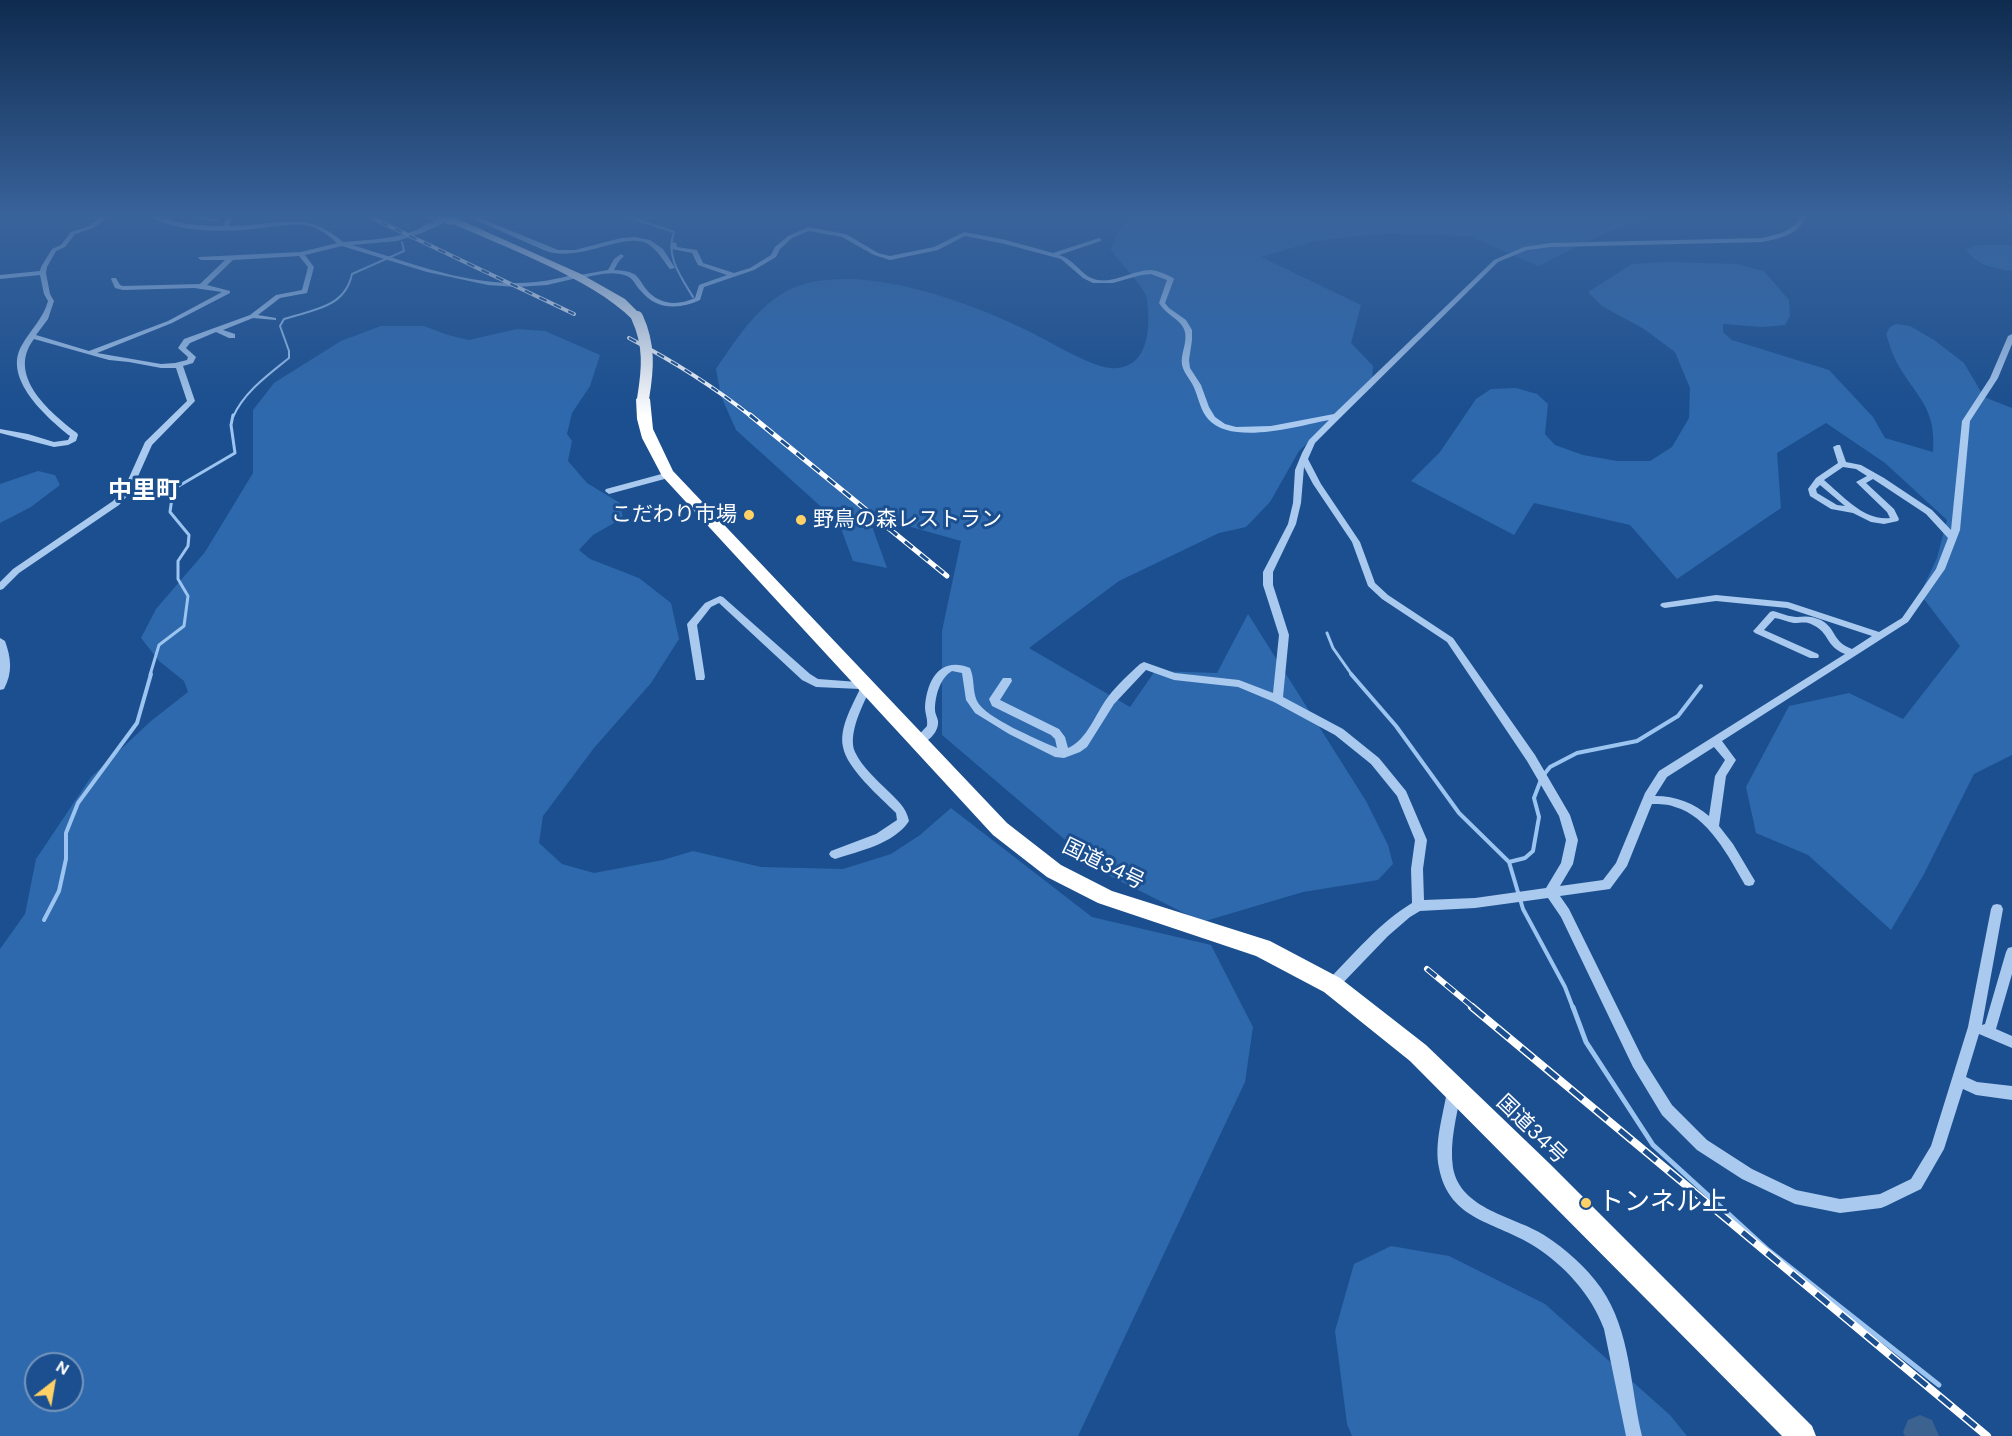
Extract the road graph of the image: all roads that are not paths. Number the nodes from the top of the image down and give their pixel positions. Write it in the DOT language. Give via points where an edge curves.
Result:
graph roads {
  1 [pos="45,282"];
  2 [pos="115,282"];
  3 [pos="206,282"];
  4 [pos="307,282"];
  5 [pos="475,282"];
  6 [pos="543,282"];
  7 [pos="589,282"];
  8 [pos="639,282"];
  9 [pos="713,282"];
  10 [pos="1170,282"];
  11 [pos="1473,282"];
  12 [pos="201,287"];
  13 [pos="252,316"];
  14 [pos="274,319"];
  15 [pos="217,330"];
  16 [pos="33,336"];
  17 [pos="232,336"];
  18 [pos="2012,336"];
  19 [pos="90,353"];
  20 [pos="179,366"];
  21 [pos="1337,416"];
  22 [pos="0,431"];
  23 [pos="1837,447"];
  24 [pos="1304,459"];
  25 [pos="1842,464"];
  26 [pos="669,475"];
  27 [pos="1873,476"];
  28 [pos="1814,482"];
  29 [pos="609,491"];
  30 [pos="1856,511"];
  31 [pos="1952,536"];
  32 [pos="0,587"];
  33 [pos="1665,605"];
  34 [pos="1882,636"];
  35 [pos="0,641"];
  36 [pos="1853,653"];
  37 [pos="1814,656"];
  38 [pos="700,677"];
  39 [pos="1007,681"];
  40 [pos="867,686"];
  41 [pos="0,687"];
  42 [pos="1278,699"];
  43 [pos="918,741"];
  44 [pos="1716,741"];
  45 [pos="1064,754"];
  46 [pos="1648,800"];
  47 [pos="1713,829"];
  48 [pos="835,854"];
  49 [pos="1749,881"];
  50 [pos="1550,891"];
  51 [pos="1418,906"];
  52 [pos="1997,909"];
  53 [pos="2012,952"];
  54 [pos="1332,985"];
  55 [pos="1975,1026"];
  56 [pos="1989,1032"];
  57 [pos="2012,1042"];
  58 [pos="1958,1080"];
  59 [pos="1455,1089"];
  60 [pos="2012,1093"];
  61 [pos="1634,1436"];
  62 [pos="1802,1436"];
  1 -- 16 [label="street" via="50,308"];
  2 -- 12 [label="street" via="123,288"];
  3 -- 12 [label="street"];
  4 -- 13 [label="street" via="305,292 278,296"];
  5 -- 6 [label="street" via="500,286"];
  7 -- 26 [label="highway, 国道34号, bridge" via="621,301 637,317 646,334 650,361 642,415 649,442"];
  8 -- 9 [label="street" via="648,295 676,306 698,299 701,286"];
  10 -- 21 [label="street" via="1162,303 1186,325 1186,368 1206,410 1220,426 1263,430"];
  11 -- 21 [label="street"];
  12 -- 19 [label="street" via="228,292 170,322"];
  13 -- 14 [label="street"];
  13 -- 15 [label="street"];
  15 -- 17 [label="street"];
  15 -- 20 [label="street" via="183,345 192,357"];
  16 -- 19 [label="street"];
  16 -- 22 [label="street" via="23,347 19,366 23,379 52,418 74,435 72,441 50,446"];
  18 -- 31 [label="street" via="1994,378 1966,421 1959,512"];
  19 -- 20 [label="street" via="144,365"];
  20 -- 32 [label="street" via="191,401 148,444 127,492 16,571"];
  21 -- 24 [label="street" via="1312,442"];
  23 -- 25 [label="street"];
  24 -- 42 [label="street" via="1292,524 1268,572 1268,585 1284,635"];
  24 -- 50 [label="street" via="1356,542 1371,584 1449,640 1531,758 1572,840 1567,864"];
  25 -- 27 [label="street"];
  25 -- 28 [label="street"];
  26 -- 29 [label="street"];
  26 -- 40 [label="highway, 国道34号"];
  27 -- 30 [label="street" via="1860,482 1895,519 1876,521"];
  27 -- 31 [label="street" via="1929,512"];
  28 -- 30 [label="street"];
  28 -- 30 [label="street" via="1813,494 1834,507"];
  31 -- 34 [label="street" via="1940,568 1905,620"];
  33 -- 34 [label="street" via="1716,598 1788,605"];
  34 -- 36 [label="street"];
  35 -- 41 [label="street" via="6,676"];
  36 -- 37 [label="street" via="1837,647 1828,631 1804,618 1796,620 1773,614 1758,631"];
  36 -- 44 [label="street"];
  38 -- 40 [label="street" via="692,624 698,614 720,599 816,683"];
  39 -- 45 [label="street" via="994,699 996,703 1055,732"];
  40 -- 43 [label="highway, 国道34号"];
  40 -- 48 [label="street" via="854,710 848,747 854,759 901,811 903,820 882,837"];
  42 -- 45 [label="street" via="1239,684 1174,676 1144,666 1105,708 1092,735"];
  42 -- 51 [label="street" via="1339,732 1375,762 1402,794 1421,840 1416,869"];
  43 -- 45 [label="street" via="930,732 933,723 932,694 940,674 952,667 966,671 974,706 987,717"];
  43 -- 54 [label="highway, 国道34号" via="1000,829 1054,871 1105,897 1262,948"];
  44 -- 46 [label="street" via="1663,774"];
  44 -- 47 [label="street" via="1731,760 1721,776"];
  46 -- 47 [label="street" via="1682,804"];
  46 -- 50 [label="street" via="1621,866 1606,885"];
  47 -- 49 [label="street"];
  50 -- 51 [label="street" via="1488,903"];
  50 -- 58 [label="street" via="1667,1110 1702,1145 1747,1174 1796,1197 1840,1206 1881,1201 1916,1184 1937,1149"];
  51 -- 54 [label="street" via="1382,934"];
  52 -- 55 [label="street"];
  53 -- 56 [label="street"];
  54 -- 59 [label="highway, 国道34号" via="1418,1053"];
  55 -- 56 [label="street"];
  55 -- 58 [label="street"];
  56 -- 57 [label="street"];
  58 -- 60 [label="street" via="1976,1088"];
  59 -- 61 [label="street" via="1445,1155 1448,1177 1457,1196 1481,1214 1536,1239 1567,1261 1596,1296 1614,1328"];
  59 -- 62 [label="highway, 国道34号"];
}
